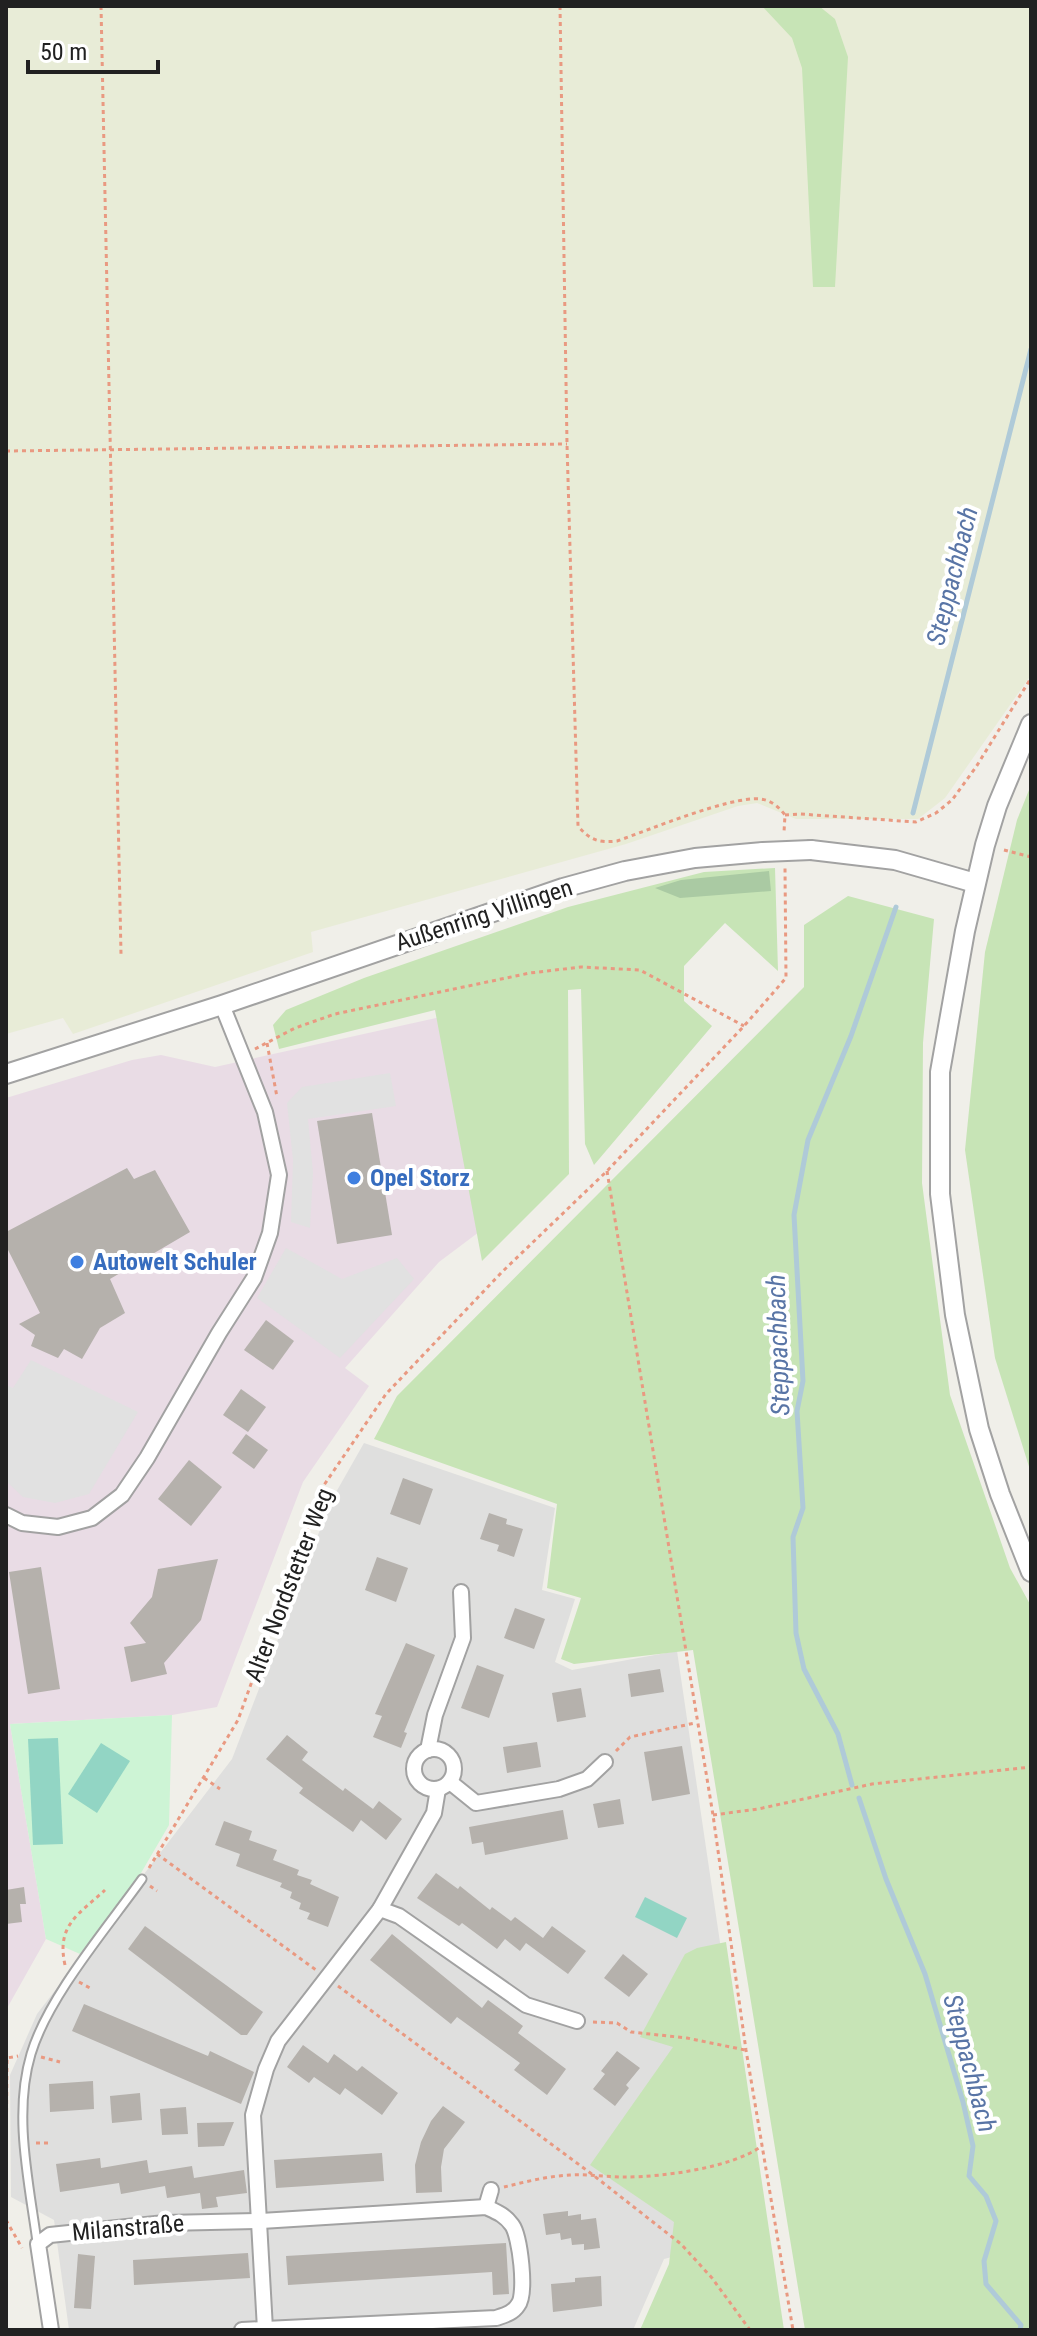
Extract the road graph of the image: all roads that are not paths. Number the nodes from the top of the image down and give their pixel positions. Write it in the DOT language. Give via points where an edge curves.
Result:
graph roads {
  1 [pos="1031,724"];
  2 [pos="975,883"];
  3 [pos="222,1005"];
  4 [pos="6,1074"];
  5 [pos="6,1515"];
  6 [pos="1031,1572"];
  7 [pos="461,1592"];
  8 [pos="428,1750"];
  9 [pos="605,1762"];
  10 [pos="444,1785"];
  11 [pos="142,1879"];
  12 [pos="380,1909"];
  13 [pos="577,2021"];
  14 [pos="491,2190"];
  15 [pos="486,2207"];
  16 [pos="261,2221"];
  17 [pos="38,2244"];
  18 [pos="265,2329"];
  19 [pos="51,2330"];
  20 [pos="242,2330"];
  1 -- 2 [label="street" via="997,806"];
  2 -- 3 [label="street, Außenring Villingen, bridge" via="895,860 811,850 695,858 563,888"];
  2 -- 6 [label="street" via="940,1072 940,1194 955,1315 979,1429"];
  3 -- 4 [label="street, Außenring Villingen"];
  3 -- 5 [label="street" via="265,1112 279,1175 270,1233 254,1278 122,1495 92,1518 58,1527 22,1523"];
  7 -- 8 [label="street" via="463,1638"];
  8 -- 10 [label="street" via="451,1757 454,1770"];
  8 -- 10 [label="street" via="417,1758 414,1771 419,1783"];
  9 -- 10 [label="street" via="587,1779 559,1789 476,1803"];
  10 -- 12 [label="street"];
  11 -- 17 [label="lane" via="49,2012 31,2055 24,2143"];
  12 -- 13 [label="street" via="399,1916 526,2005"];
  12 -- 16 [label="street" via="278,2041 266,2069 253,2115"];
  14 -- 15 [label="street"];
  15 -- 16 [label="street, Milanstraße"];
  15 -- 18 [label="street" via="504,2215 515,2228 524,2288 520,2304 509,2314"];
  16 -- 17 [label="street, Milanstraße" via="83,2230 50,2235"];
  16 -- 18 [label="street"];
  17 -- 19 [label="street, Milanstraße"];
  18 -- 20 [label="street"];
}
